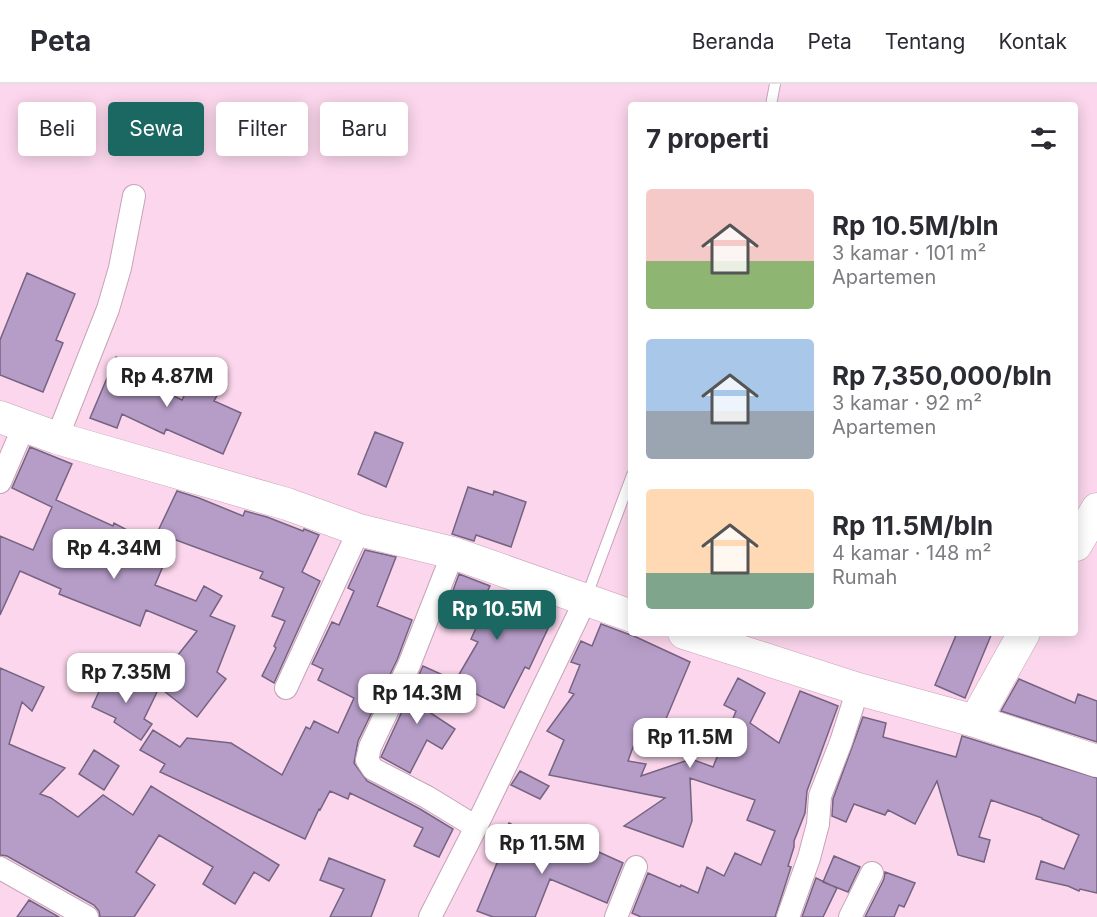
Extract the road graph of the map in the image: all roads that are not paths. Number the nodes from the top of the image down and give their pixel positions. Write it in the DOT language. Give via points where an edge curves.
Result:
graph roads {
  1 [pos="775,84"];
  2 [pos="772,102"];
  3 [pos="134,196"];
  4 [pos="12,421"];
  5 [pos="57,438"];
  6 [pos="0,482"];
  7 [pos="628,486"];
  8 [pos="1097,509"];
  9 [pos="359,530"];
  10 [pos="1078,542"];
  11 [pos="453,552"];
  12 [pos="585,601"];
  13 [pos="628,615"];
  14 [pos="693,636"];
  15 [pos="1022,636"];
  16 [pos="286,688"];
  17 [pos="858,689"];
  18 [pos="975,722"];
  19 [pos="1097,761"];
  20 [pos="476,827"];
  21 [pos="636,867"];
  22 [pos="0,868"];
  23 [pos="872,873"];
  24 [pos="77,914"];
  25 [pos="430,917"];
  26 [pos="616,917"];
  27 [pos="788,917"];
  28 [pos="850,917"];
  1 -- 2 [label="lane"];
  3 -- 5 [label="street" via="108,309"];
  4 -- 5 [label="street"];
  4 -- 6 [label="street"];
  5 -- 9 [label="street" via="286,504"];
  7 -- 12 [label="lane"];
  8 -- 10 [label="street"];
  9 -- 11 [label="street"];
  9 -- 16 [label="street"];
  11 -- 12 [label="street"];
  11 -- 20 [label="street" via="367,760 373,769"];
  12 -- 13 [label="street"];
  12 -- 20 [label="street"];
  14 -- 17 [label="street"];
  15 -- 18 [label="street"];
  17 -- 18 [label="street"];
  17 -- 27 [label="street" via="820,796 818,824"];
  18 -- 19 [label="street"];
  20 -- 25 [label="street"];
  21 -- 26 [label="street"];
  22 -- 24 [label="street"];
  23 -- 28 [label="street"];
}
